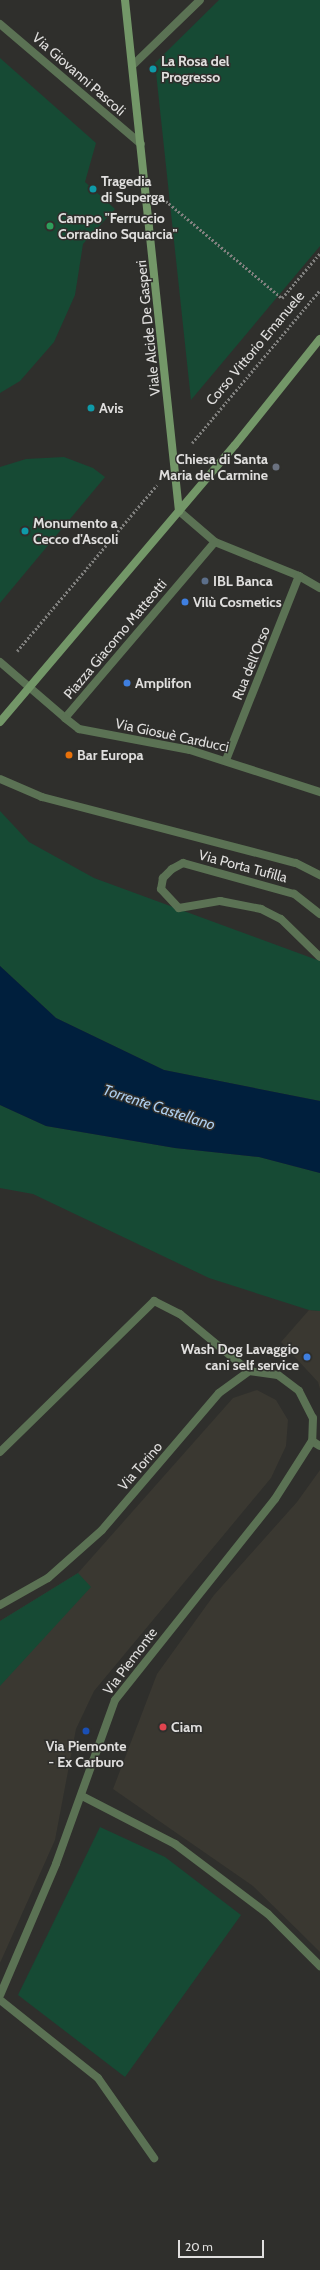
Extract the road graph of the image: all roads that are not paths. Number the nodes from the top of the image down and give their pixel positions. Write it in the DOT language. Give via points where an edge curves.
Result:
graph roads {
  1 [pos="125,0"];
  2 [pos="200,0"];
  3 [pos="0,24"];
  4 [pos="133,65"];
  5 [pos="141,144"];
  6 [pos="320,339"];
  7 [pos="179,511"];
  8 [pos="215,542"];
  9 [pos="300,576"];
  10 [pos="320,588"];
  11 [pos="2,664"];
  12 [pos="29,687"];
  13 [pos="65,718"];
  14 [pos="0,722"];
  15 [pos="226,760"];
  16 [pos="0,779"];
  17 [pos="320,792"];
  18 [pos="320,875"];
  19 [pos="320,914"];
  20 [pos="320,956"];
  21 [pos="249,1371"];
  22 [pos="312,1441"];
  23 [pos="320,1446"];
  24 [pos="0,1452"];
  25 [pos="0,1605"];
  26 [pos="82,1796"];
  27 [pos="320,1966"];
  28 [pos="0,1995"];
  29 [pos="0,2000"];
  30 [pos="154,2158"];
  1 -- 4 [label="street, Viale Alcide De Gasperi"];
  2 -- 4 [label="street"];
  3 -- 5 [label="street, Via Giovanni Pascoli"];
  4 -- 5 [label="street, Viale Alcide De Gasperi"];
  5 -- 7 [label="street, Viale Alcide De Gasperi"];
  6 -- 7 [label="street"];
  7 -- 8 [label="street"];
  7 -- 12 [label="street"];
  8 -- 9 [label="street"];
  8 -- 13 [label="street, Piazza Giacomo Matteotti"];
  9 -- 10 [label="street"];
  9 -- 15 [label="street, Rua dell'Orso"];
  11 -- 12 [label="street, Piazza Giacomo Matteotti"];
  12 -- 13 [label="street, Piazza Giacomo Matteotti"];
  12 -- 14 [label="street"];
  13 -- 15 [label="street, Via Giosuè Carducci" via="79,729 190,750"];
  15 -- 17 [label="street, Via Giosuè Carducci"];
  16 -- 18 [label="street, Via Porta Tufilla" via="42,797 296,863"];
  19 -- 20 [label="street, Via Porta Tufilla" via="294,894 183,863 163,878 161,889 179,908 220,901 261,909 280,920"];
  21 -- 22 [label="street" via="278,1375 299,1391 313,1418"];
  21 -- 24 [label="street" via="180,1314 154,1301"];
  21 -- 25 [label="street, Via Torino" via="219,1393 102,1530 48,1578"];
  22 -- 23 [label="street"];
  22 -- 26 [label="street, Via Piemonte" via="275,1499 115,1700"];
  26 -- 27 [label="street" via="174,1844 268,1914"];
  26 -- 28 [label="street, Via Piemonte"];
  29 -- 30 [label="street" via="98,2078"];
}
